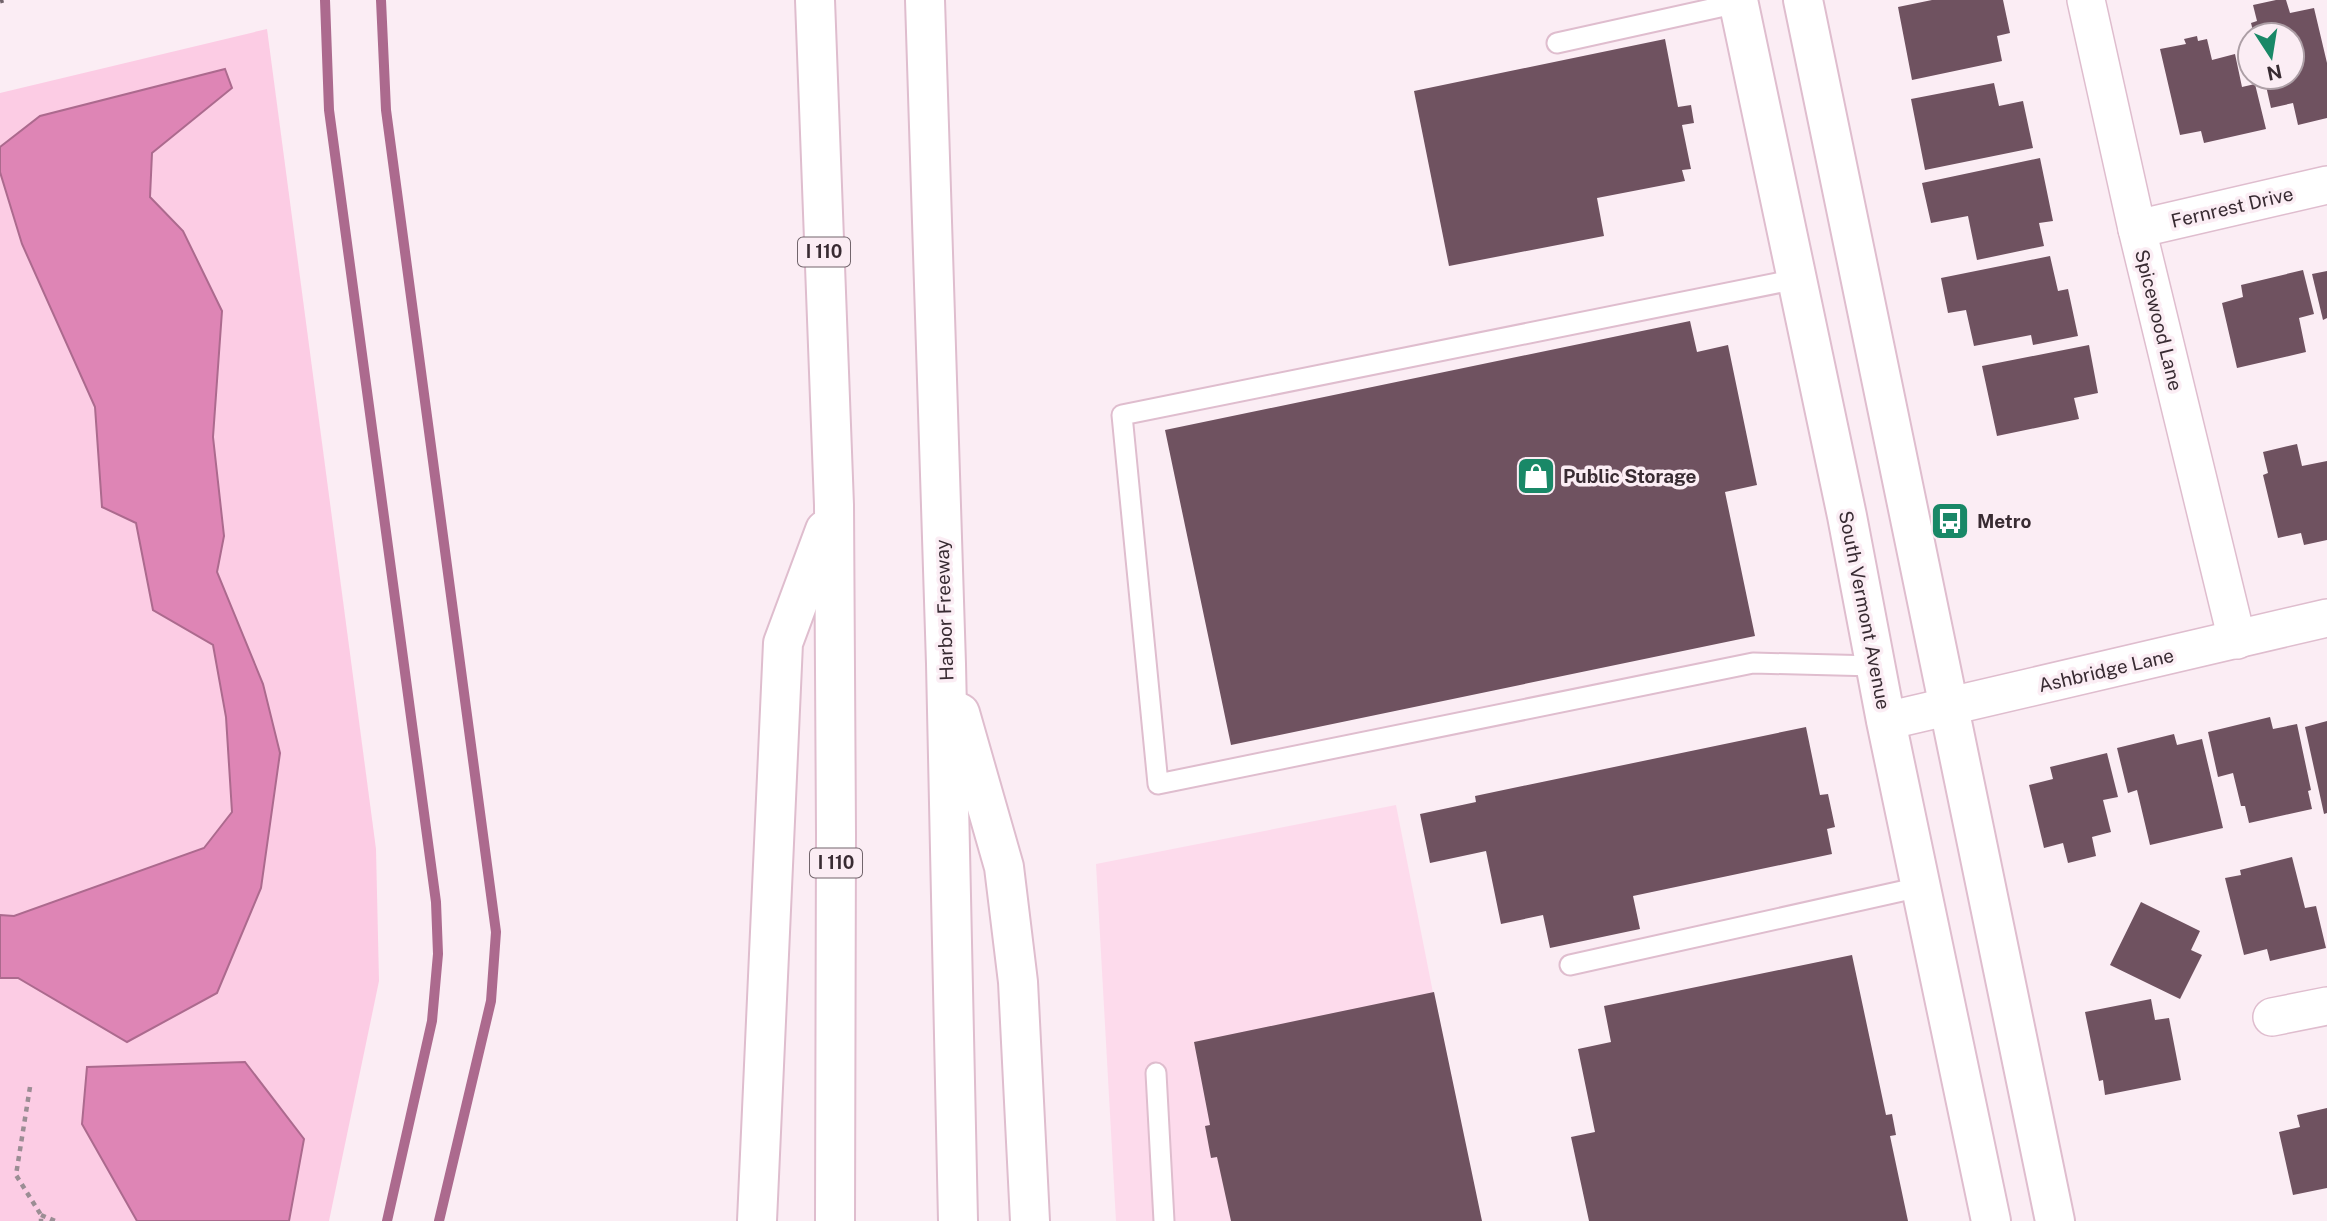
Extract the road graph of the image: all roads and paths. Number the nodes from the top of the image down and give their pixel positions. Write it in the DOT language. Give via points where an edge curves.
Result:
graph roads {
  1 [pos="815,0"];
  2 [pos="925,0"];
  3 [pos="1803,0"];
  4 [pos="2086,0"];
  5 [pos="1738,2"];
  6 [pos="1557,43"];
  7 [pos="2327,185"];
  8 [pos="2137,229"];
  9 [pos="1797,279"];
  10 [pos="834,505"];
  11 [pos="2327,618"];
  12 [pos="2237,640"];
  13 [pos="946,664"];
  14 [pos="1875,666"];
  15 [pos="1948,706"];
  16 [pos="1886,721"];
  17 [pos="1920,887"];
  18 [pos="1570,965"];
  19 [pos="2327,1006"];
  20 [pos="2272,1017"];
  21 [pos="1156,1073"];
  22 [pos="30,1087"];
  23 [pos="41,1218"];
  24 [pos="55,1221"];
  25 [pos="757,1221"];
  26 [pos="835,1221"];
  27 [pos="958,1221"];
  28 [pos="1030,1221"];
  29 [pos="1164,1221"];
  30 [pos="1991,1221"];
  31 [pos="2055,1221"];
  1 -- 10 [label="main road, I 110"];
  2 -- 13 [label="main road, Harbor Freeway"];
  3 -- 15 [label="main road"];
  4 -- 8 [label="street, Spicewood Lane"];
  5 -- 6 [label="lane"];
  5 -- 9 [label="main road, South Vermont Avenue"];
  7 -- 8 [label="street, Fernrest Drive"];
  8 -- 12 [label="street, Spicewood Lane"];
  9 -- 14 [label="main road, South Vermont Avenue"];
  9 -- 14 [label="lane" via="1122,415 1158,783 1753,663"];
  10 -- 25 [label="main road" via="783,643"];
  10 -- 26 [label="main road, I 110"];
  11 -- 12 [label="street, Ashbridge Lane"];
  12 -- 15 [label="street, Ashbridge Lane"];
  13 -- 27 [label="main road, Harbor Freeway"];
  13 -- 28 [label="main road" via="1004,867 1018,982"];
  14 -- 16 [label="main road, South Vermont Avenue"];
  15 -- 16 [label="street, Ashbridge Lane"];
  15 -- 31 [label="main road"];
  16 -- 17 [label="main road, South Vermont Avenue"];
  17 -- 18 [label="lane"];
  17 -- 30 [label="main road, South Vermont Avenue"];
  19 -- 20 [label="street"];
  21 -- 29 [label="lane"];
  22 -- 23 [label="path" via="16,1175"];
  23 -- 24 [label="path"];
}
